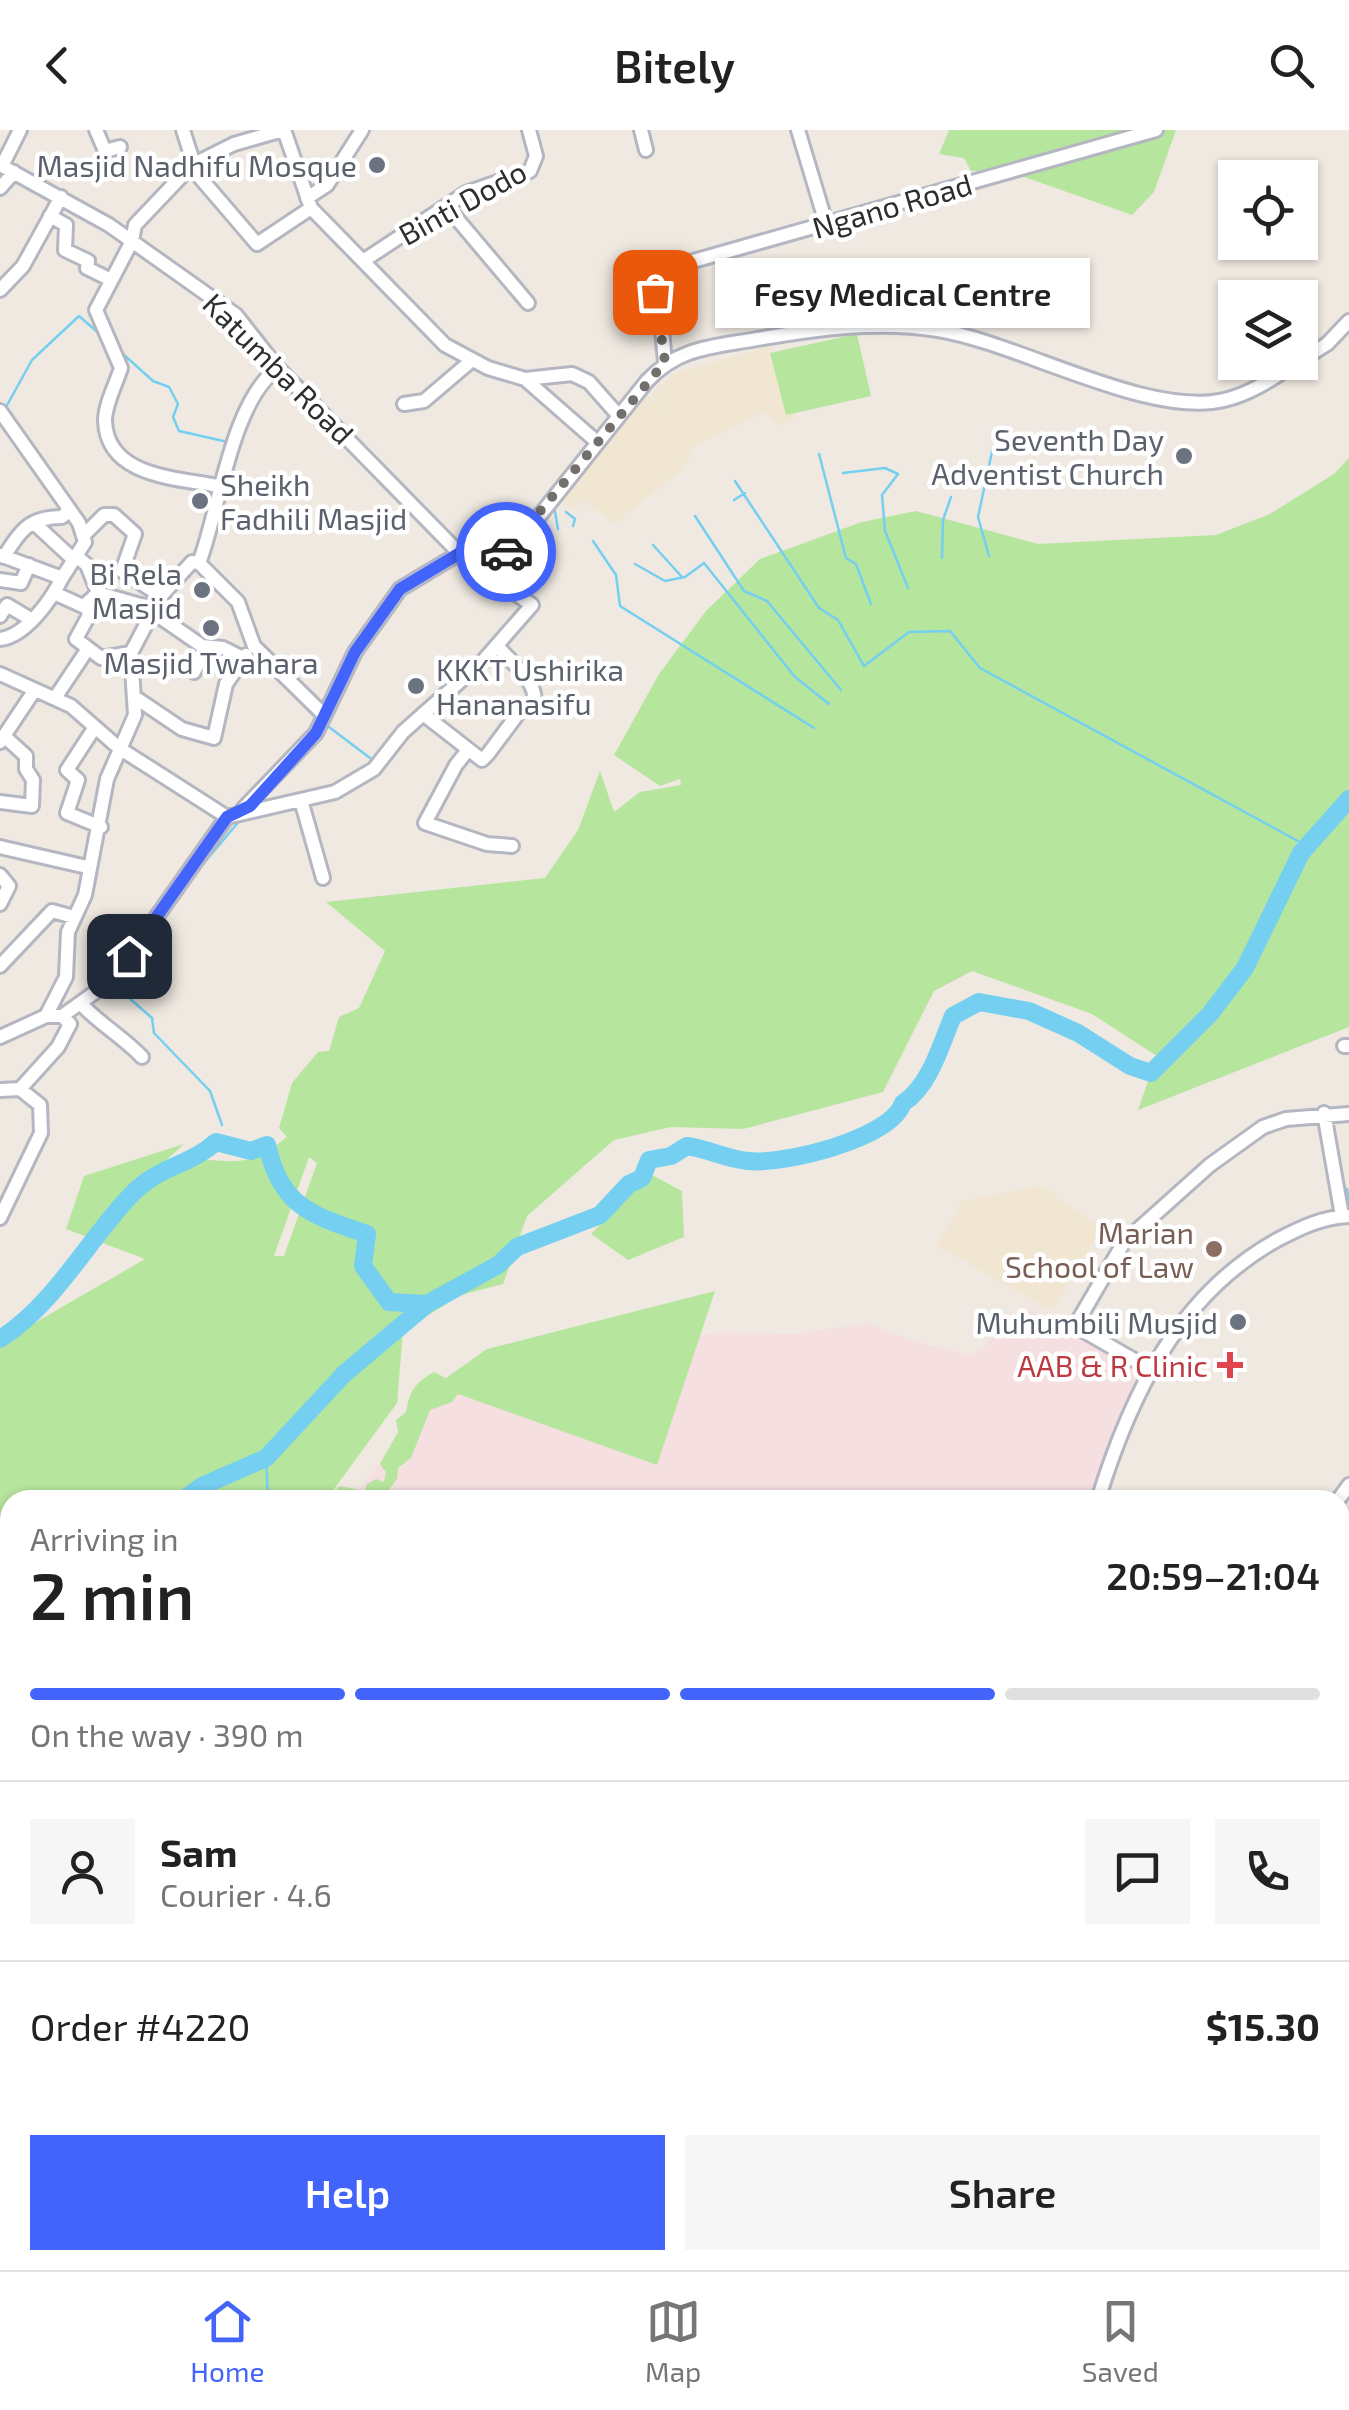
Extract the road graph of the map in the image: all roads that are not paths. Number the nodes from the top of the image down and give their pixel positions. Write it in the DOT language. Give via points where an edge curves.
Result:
graph roads {
  1 [pos="20,130"];
  2 [pos="96,130"];
  3 [pos="183,130"];
  4 [pos="283,130"];
  5 [pos="362,130"];
  6 [pos="530,130"];
  7 [pos="640,130"];
  8 [pos="798,130"];
  9 [pos="1156,130"];
  10 [pos="120,147"];
  11 [pos="646,150"];
  12 [pos="192,165"];
  13 [pos="5,168"];
  14 [pos="0,188"];
  15 [pos="61,197"];
  16 [pos="309,203"];
  17 [pos="447,208"];
  18 [pos="50,216"];
  19 [pos="826,224"];
  20 [pos="132,236"];
  21 [pos="363,261"];
  22 [pos="111,280"];
  23 [pos="0,290"];
  24 [pos="528,303"];
  25 [pos="1349,321"];
  26 [pos="1318,346"];
  27 [pos="470,360"];
  28 [pos="665,362"];
  29 [pos="278,368"];
  30 [pos="525,380"];
  31 [pos="1269,380"];
  32 [pos="404,404"];
  33 [pos="0,413"];
  34 [pos="619,416"];
  35 [pos="597,442"];
  36 [pos="218,486"];
  37 [pos="68,510"];
  38 [pos="34,523"];
  39 [pos="83,536"];
  40 [pos="460,553"];
  41 [pos="2,556"];
  42 [pos="75,558"];
  43 [pos="199,564"];
  44 [pos="29,565"];
  45 [pos="481,568"];
  46 [pos="62,578"];
  47 [pos="0,580"];
  48 [pos="54,594"];
  49 [pos="98,594"];
  50 [pos="161,596"];
  51 [pos="85,607"];
  52 [pos="152,610"];
  53 [pos="0,616"];
  54 [pos="32,620"];
  55 [pos="0,639"];
  56 [pos="254,646"];
  57 [pos="497,646"];
  58 [pos="206,647"];
  59 [pos="86,650"];
  60 [pos="131,653"];
  61 [pos="243,658"];
  62 [pos="194,672"];
  63 [pos="0,674"];
  64 [pos="34,691"];
  65 [pos="55,698"];
  66 [pos="136,698"];
  67 [pos="323,714"];
  68 [pos="423,714"];
  69 [pos="96,727"];
  70 [pos="2,739"];
  71 [pos="119,748"];
  72 [pos="468,750"];
  73 [pos="301,800"];
  74 [pos="0,802"];
  75 [pos="227,817"];
  76 [pos="101,827"];
  77 [pos="512,846"];
  78 [pos="0,847"];
  79 [pos="87,867"];
  80 [pos="0,875"];
  81 [pos="322,878"];
  82 [pos="0,904"];
  83 [pos="74,916"];
  84 [pos="0,966"];
  85 [pos="82,1004"];
  86 [pos="46,1016"];
  87 [pos="62,1016"];
  88 [pos="0,1037"];
  89 [pos="142,1056"];
  90 [pos="20,1089"];
  91 [pos="0,1090"];
  92 [pos="1324,1113"];
  93 [pos="1349,1114"];
  94 [pos="1345,1216"];
  95 [pos="0,1218"];
  96 [pos="1150,1369"];
  97 [pos="1101,1490"];
  1 -- 13 [label="street"];
  2 -- 10 [label="street" via="106,150"];
  3 -- 12 [label="street"];
  4 -- 12 [label="street"];
  4 -- 16 [label="street"];
  5 -- 16 [label="street"];
  6 -- 17 [label="street, Binti Dodo" via="536,156 530,171 479,186"];
  7 -- 11 [label="street"];
  8 -- 19 [label="street"];
  9 -- 19 [label="street, Ngano Road"];
  12 -- 16 [label="street" via="260,245"];
  12 -- 20 [label="street"];
  13 -- 14 [label="street"];
  13 -- 15 [label="street, Katumba Road"];
  15 -- 18 [label="street"];
  15 -- 20 [label="street, Katumba Road"];
  16 -- 21 [label="street"];
  17 -- 21 [label="street, Binti Dodo"];
  17 -- 24 [label="street"];
  18 -- 22 [label="street" via="66,225 64,250 85,256 87,268"];
  18 -- 23 [label="street" via="23,266"];
  19 -- 28 [label="street, Ngano Road" via="660,271 655,292"];
  20 -- 22 [label="street"];
  20 -- 29 [label="street, Katumba Road" via="236,316"];
  21 -- 27 [label="street" via="434,335"];
  22 -- 36 [label="street" via="96,310 121,368 105,421 112,444 129,466"];
  25 -- 26 [label="street"];
  27 -- 30 [label="street"];
  27 -- 32 [label="street" via="424,402"];
  28 -- 31 [label="street" via="709,346 819,329 896,326 980,340 1142,394 1208,402 1245,394"];
  28 -- 34 [label="street"];
  29 -- 36 [label="street" via="257,392"];
  29 -- 40 [label="street, Katumba Road"];
  30 -- 34 [label="street" via="572,374 590,382"];
  30 -- 35 [label="street"];
  33 -- 37 [label="street"];
  34 -- 35 [label="street"];
  35 -- 45 [label="street" via="529,529"];
  36 -- 43 [label="street"];
  37 -- 38 [label="street"];
  37 -- 39 [label="street"];
  38 -- 41 [label="street" via="20,530"];
  38 -- 42 [label="street"];
  39 -- 42 [label="street"];
  39 -- 50 [label="street" via="104,515 123,522 134,534 122,572"];
  40 -- 45 [label="street, Katumba Road"];
  40 -- 67 [label="street" via="400,589 355,652"];
  41 -- 44 [label="street"];
  42 -- 46 [label="street"];
  42 -- 49 [label="street" via="87,565"];
  43 -- 50 [label="street" via="192,562"];
  43 -- 56 [label="street" via="238,602"];
  44 -- 46 [label="street"];
  44 -- 47 [label="street" via="21,583"];
  45 -- 57 [label="street, Katumba Road" via="532,604"];
  46 -- 48 [label="street"];
  48 -- 51 [label="street"];
  48 -- 54 [label="street"];
  49 -- 51 [label="street"];
  49 -- 52 [label="street"];
  50 -- 52 [label="street"];
  51 -- 59 [label="street" via="90,615 76,639"];
  52 -- 58 [label="street"];
  52 -- 60 [label="street"];
  53 -- 54 [label="street" via="7,605"];
  54 -- 55 [label="street"];
  56 -- 61 [label="street"];
  56 -- 67 [label="street"];
  57 -- 68 [label="street"];
  57 -- 72 [label="street" via="532,686 535,704 520,711 482,760"];
  58 -- 61 [label="street"];
  58 -- 62 [label="street"];
  59 -- 60 [label="street" via="109,660"];
  59 -- 65 [label="street"];
  60 -- 66 [label="street"];
  61 -- 66 [label="street" via="219,703 214,738 182,728"];
  63 -- 64 [label="street"];
  64 -- 65 [label="street"];
  64 -- 70 [label="street"];
  65 -- 69 [label="street"];
  66 -- 71 [label="street"];
  67 -- 75 [label="street" via="316,733 250,806"];
  68 -- 72 [label="street"];
  68 -- 73 [label="street" via="374,769 335,792"];
  69 -- 71 [label="street"];
  69 -- 76 [label="street" via="67,770 78,780 67,813"];
  70 -- 74 [label="street" via="26,756 33,780 32,806"];
  71 -- 75 [label="street"];
  71 -- 76 [label="street"];
  72 -- 77 [label="street" via="426,823"];
  73 -- 75 [label="street"];
  73 -- 81 [label="street"];
  75 -- 85 [label="street" via="129,956"];
  76 -- 79 [label="street"];
  78 -- 79 [label="street"];
  79 -- 83 [label="street"];
  80 -- 82 [label="street" via="9,886"];
  83 -- 84 [label="street" via="52,911"];
  83 -- 86 [label="street" via="66,977"];
  85 -- 87 [label="street"];
  85 -- 89 [label="street"];
  86 -- 87 [label="street"];
  86 -- 88 [label="street"];
  87 -- 90 [label="street" via="70,1024 58,1047"];
  90 -- 91 [label="street"];
  90 -- 95 [label="street" via="40,1105 41,1133"];
  92 -- 93 [label="street"];
  92 -- 94 [label="street"];
  92 -- 96 [label="street" via="1264,1127 1124,1242 1075,1326"];
  94 -- 96 [label="street" via="1300,1228 1230,1270"];
  96 -- 97 [label="street"];
}
